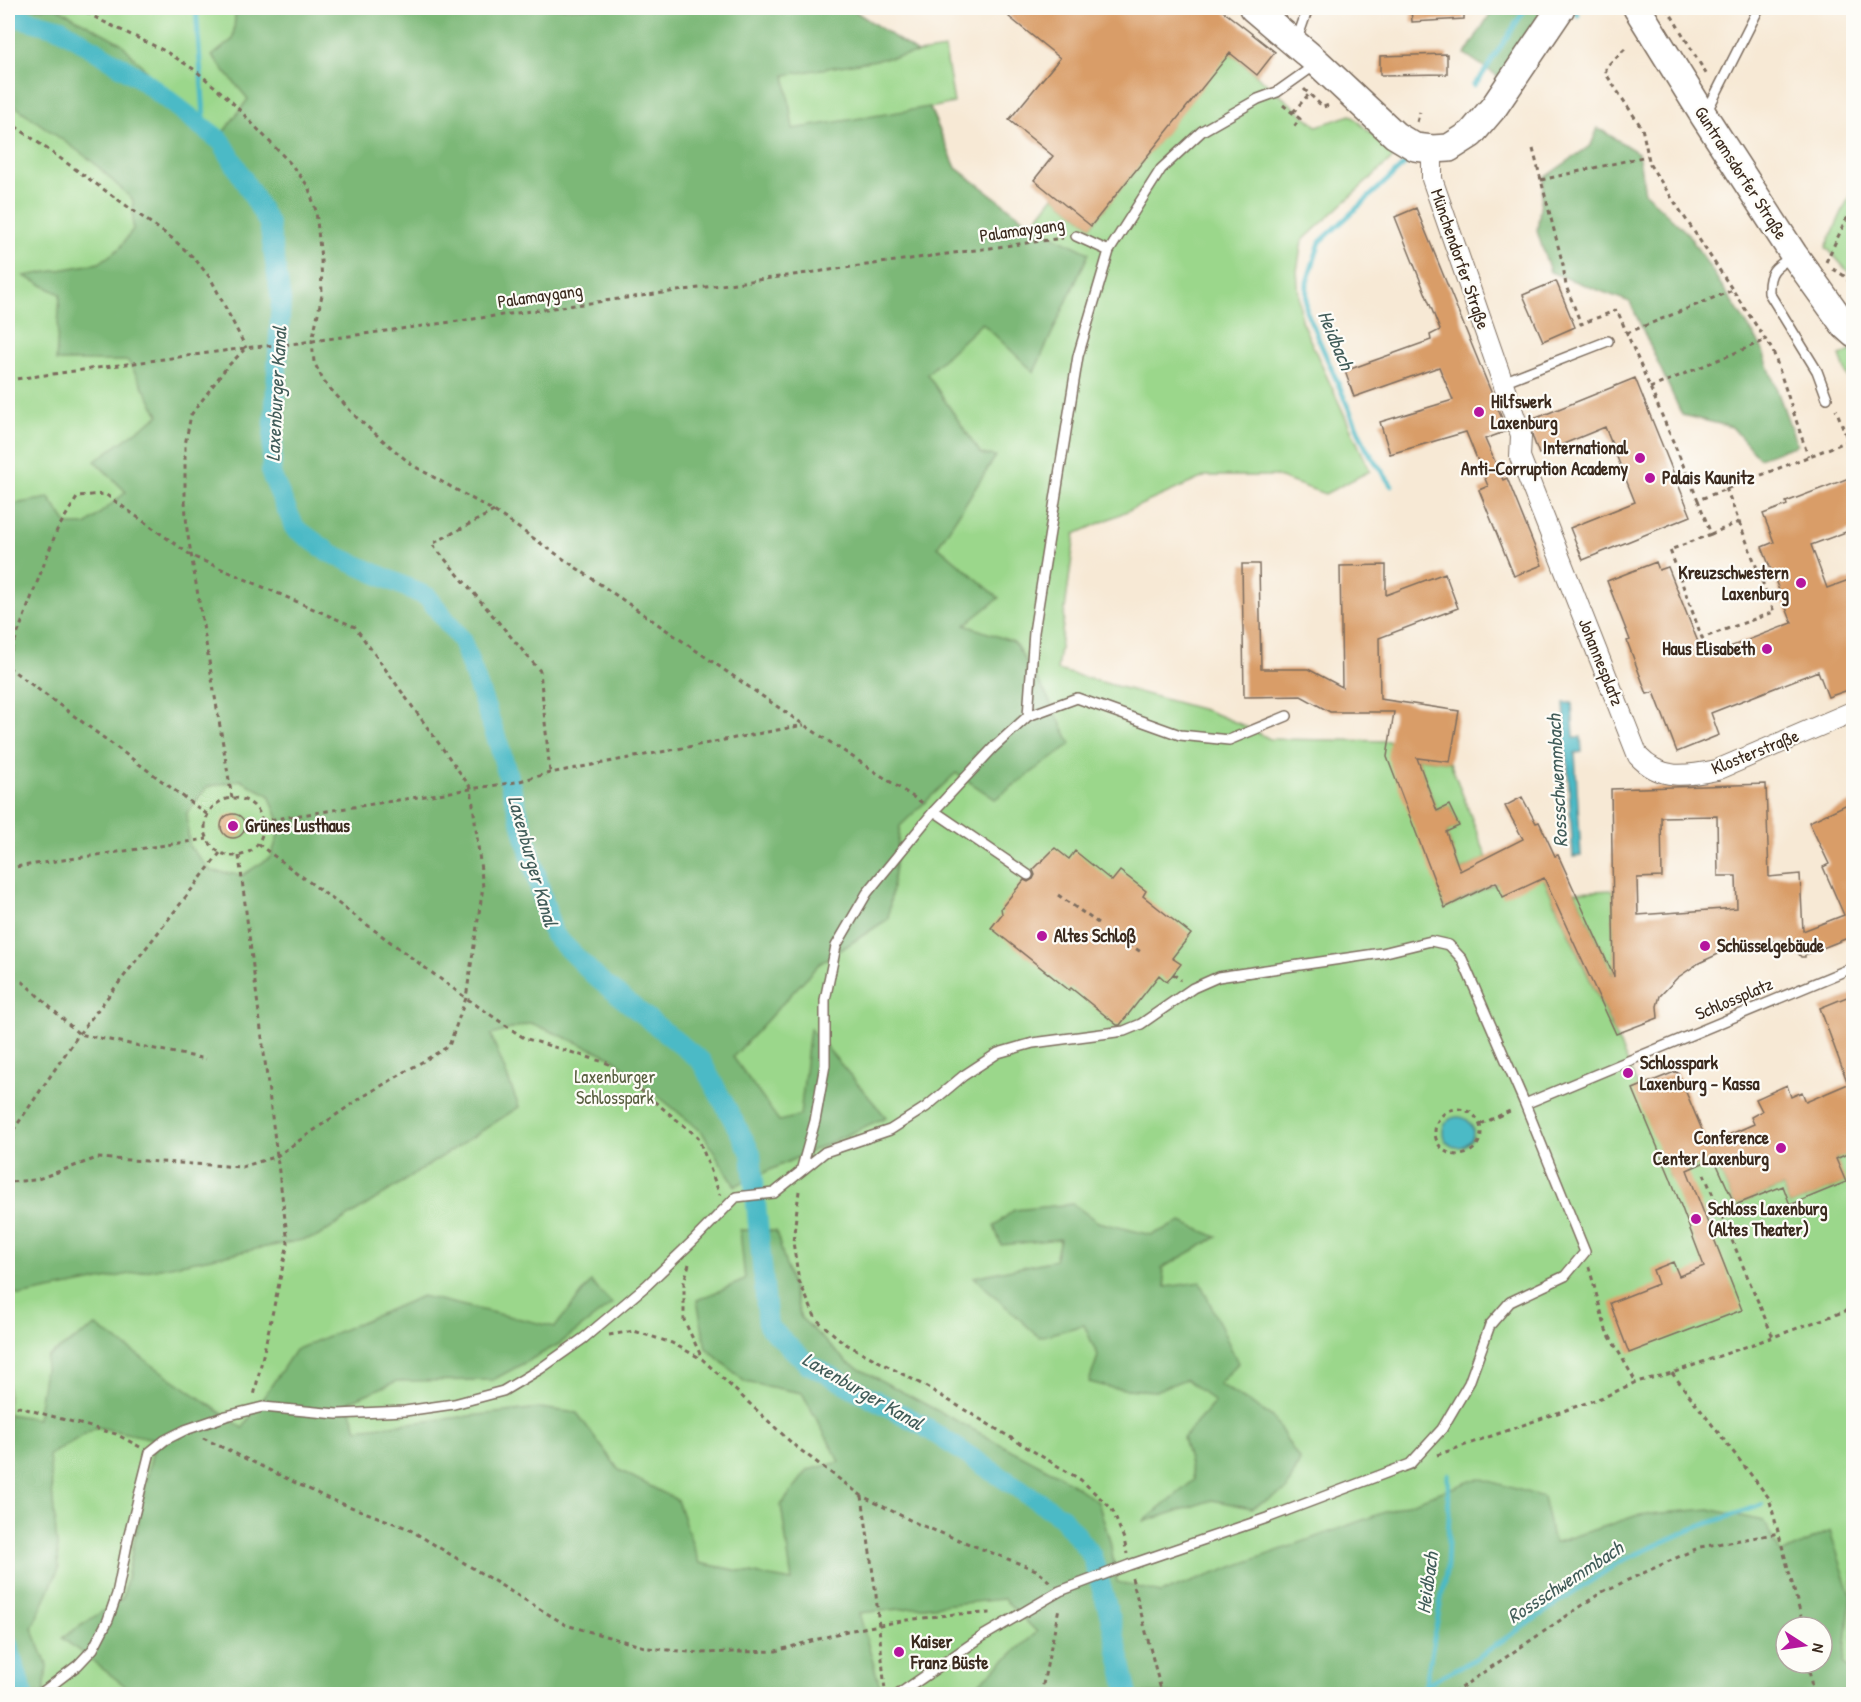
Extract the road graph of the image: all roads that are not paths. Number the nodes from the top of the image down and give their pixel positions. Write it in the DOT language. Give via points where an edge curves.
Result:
graph roads {
  1 [pos="1253,8"];
  2 [pos="1308,8"];
  3 [pos="1561,8"];
  4 [pos="1637,8"];
  5 [pos="1759,8"];
  6 [pos="1296,44"];
  7 [pos="1318,63"];
  8 [pos="1704,116"];
  9 [pos="1432,149"];
  10 [pos="1076,236"];
  11 [pos="1109,251"];
  12 [pos="1794,255"];
  13 [pos="1854,334"];
  14 [pos="1608,341"];
  15 [pos="1503,382"];
  16 [pos="1827,398"];
  17 [pos="1570,584"];
  18 [pos="1854,711"];
  19 [pos="1287,716"];
  20 [pos="1028,717"];
  21 [pos="1632,741"];
  22 [pos="934,811"];
  23 [pos="1028,875"];
  24 [pos="1854,967"];
  25 [pos="1525,1104"];
  26 [pos="801,1171"];
  27 [pos="40,1695"];
  28 [pos="898,1695"];
  1 -- 6 [label="main road"];
  2 -- 6 [label="lane"];
  3 -- 9 [label="main road" via="1494,107 1471,134 1449,148"];
  4 -- 8 [label="main road, Guntramsdorfer Straße"];
  5 -- 8 [label="lane"];
  6 -- 7 [label="main road"];
  7 -- 9 [label="main road" via="1395,135 1415,147"];
  7 -- 11 [label="lane" via="1295,80 1202,130 1161,169"];
  8 -- 12 [label="main road, Guntramsdorfer Straße"];
  9 -- 15 [label="street, Münchendorfer Straße" via="1432,179"];
  10 -- 11 [label="lane"];
  11 -- 20 [label="lane" via="1078,356 1034,632"];
  12 -- 13 [label="main road, Guntramsdorfer Straße"];
  12 -- 16 [label="lane" via="1777,266 1768,279 1769,293 1817,371"];
  14 -- 15 [label="lane"];
  15 -- 17 [label="street, Münchendorfer Straße" via="1521,435 1520,457"];
  17 -- 21 [label="street, Johannesplatz"];
  18 -- 21 [label="street, Klosterstraße" via="1717,770 1695,774 1660,772 1647,766"];
  19 -- 20 [label="lane" via="1228,740 1180,735 1077,699"];
  20 -- 22 [label="lane"];
  22 -- 23 [label="lane"];
  22 -- 26 [label="lane" via="867,893 836,946 825,1000 825,1065"];
  24 -- 25 [label="lane, Schlossplatz"];
  25 -- 26 [label="lane" via="1462,959 1449,945 1431,941 1382,953 1218,977 1124,1031 1033,1043 998,1053 890,1130 825,1152"];
  25 -- 28 [label="lane" via="1585,1252 1565,1276 1510,1302 1490,1325 1469,1383 1442,1429 1410,1464 1060,1591 983,1636"];
  26 -- 27 [label="lane" via="774,1193 736,1197 647,1285 584,1338 503,1391 405,1411 337,1414 264,1407 226,1416 165,1440 150,1452 108,1620 93,1648 78,1665"];
}
